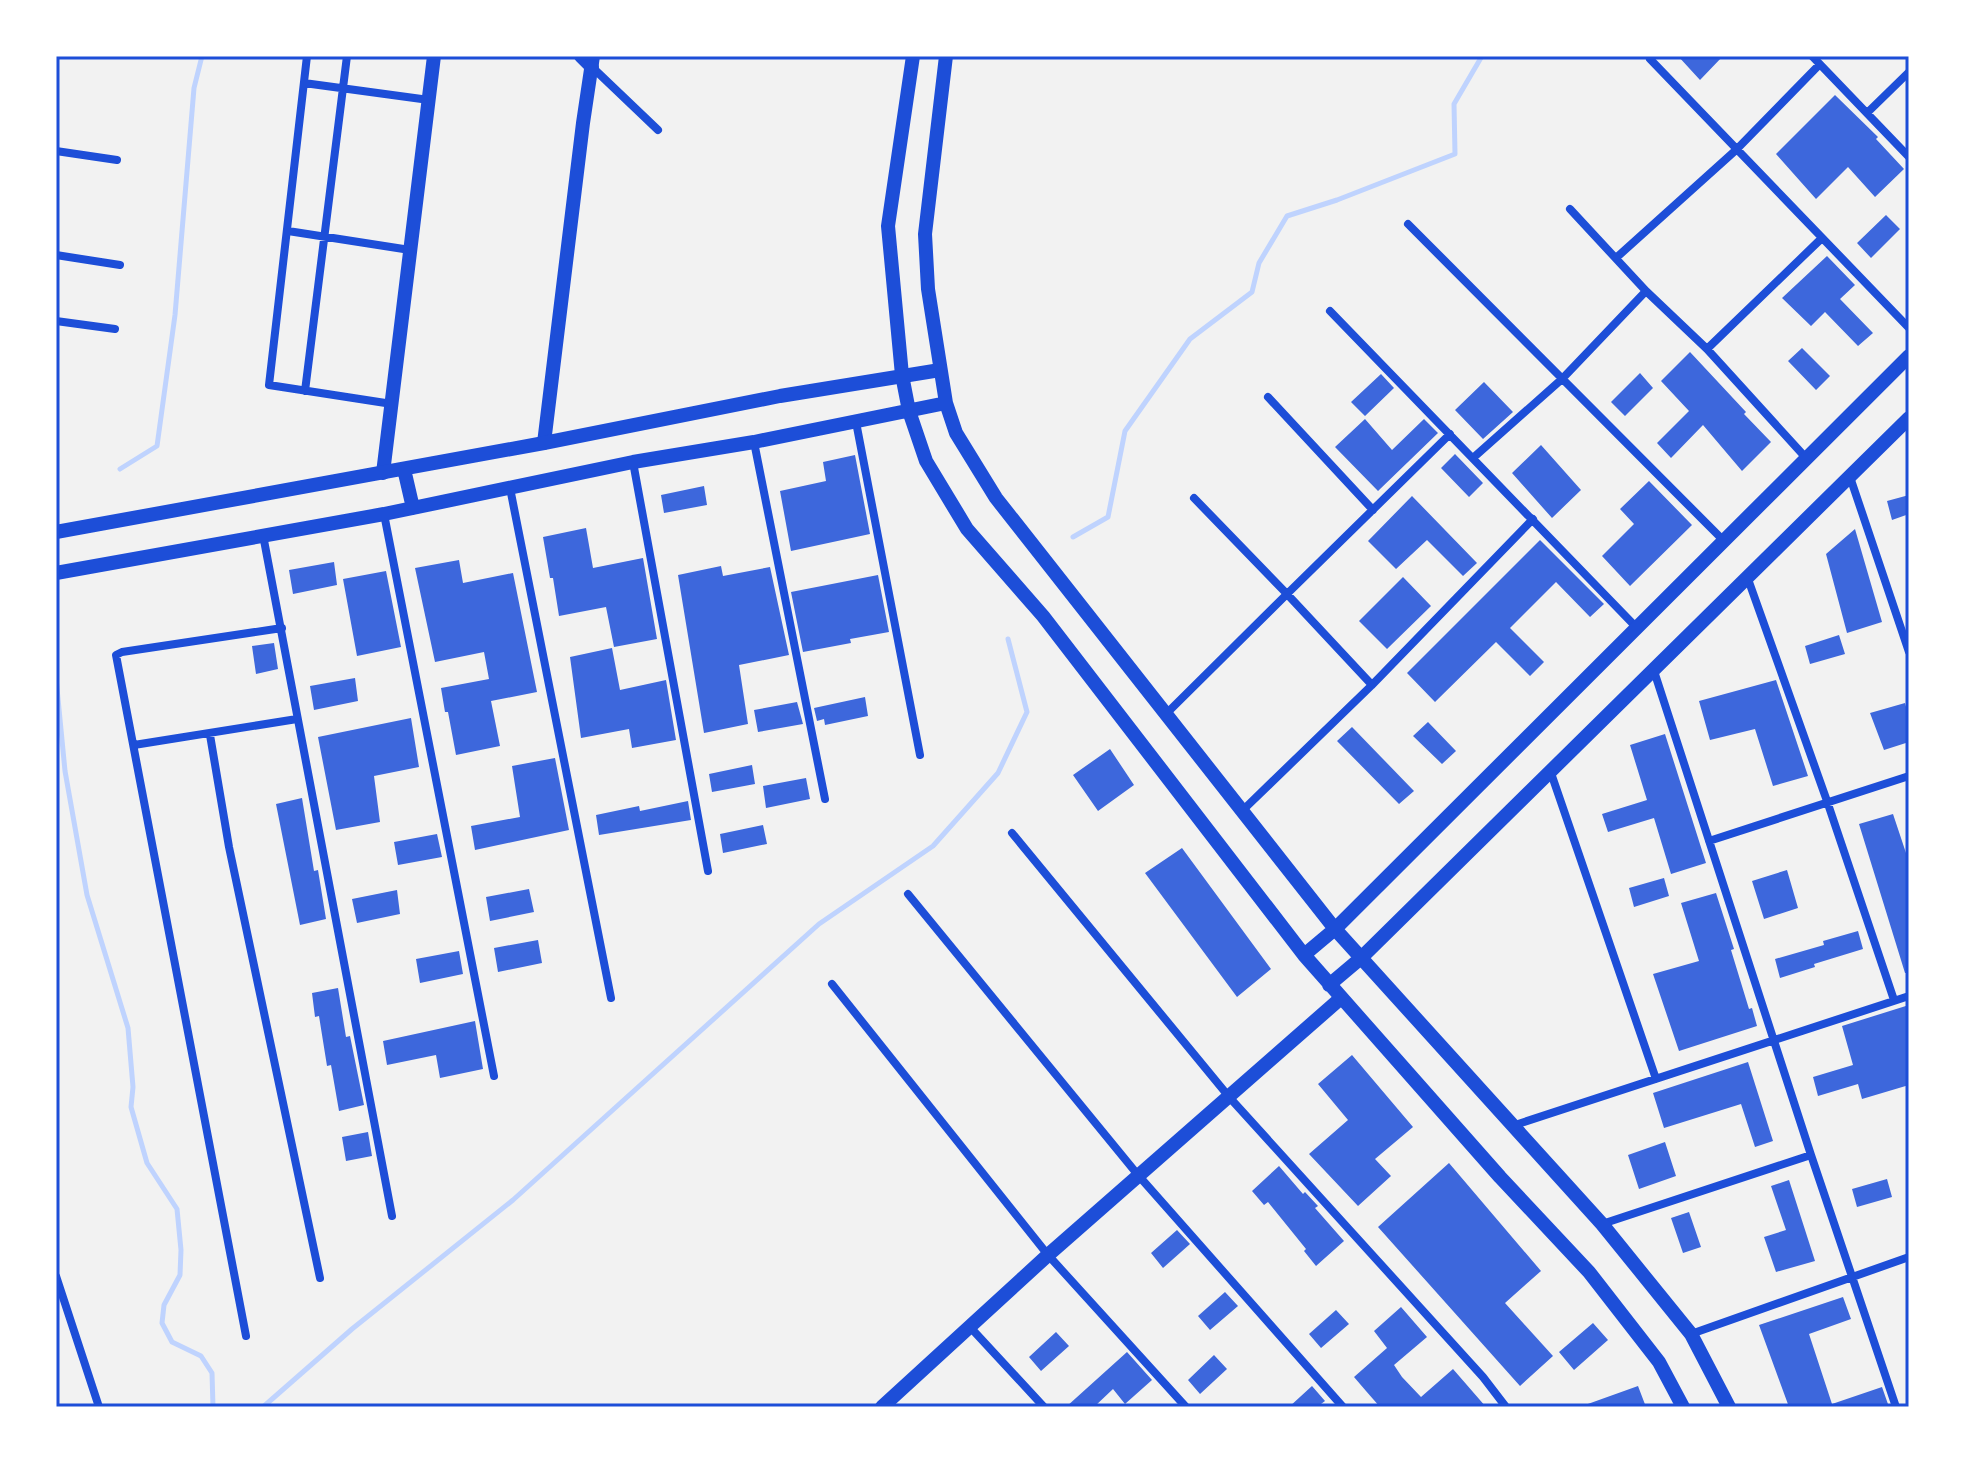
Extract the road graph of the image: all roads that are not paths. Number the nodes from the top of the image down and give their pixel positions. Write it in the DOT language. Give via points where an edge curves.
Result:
graph roads {
  1 [pos="307,56"];
  2 [pos="347,56"];
  3 [pos="434,56"];
  4 [pos="913,56"];
  5 [pos="946,56"];
  6 [pos="1812,56"];
  7 [pos="1650,59"];
  8 [pos="588,60"];
  9 [pos="1819,65"];
  10 [pos="1909,72"];
  11 [pos="304,83"];
  12 [pos="343,88"];
  13 [pos="429,100"];
  14 [pos="1867,113"];
  15 [pos="658,130"];
  16 [pos="1736,150"];
  17 [pos="56,151"];
  18 [pos="1909,157"];
  19 [pos="117,160"];
  20 [pos="1570,209"];
  21 [pos="1408,224"];
  22 [pos="288,231"];
  23 [pos="326,237"];
  24 [pos="1822,238"];
  25 [pos="410,250"];
  26 [pos="56,255"];
  27 [pos="1616,258"];
  28 [pos="120,265"];
  29 [pos="1646,291"];
  30 [pos="1330,311"];
  31 [pos="56,321"];
  32 [pos="1909,328"];
  33 [pos="115,329"];
  34 [pos="1707,349"];
  35 [pos="1909,356"];
  36 [pos="940,370"];
  37 [pos="902,375"];
  38 [pos="1562,379"];
  39 [pos="305,391"];
  40 [pos="1268,397"];
  41 [pos="946,403"];
  42 [pos="392,404"];
  43 [pos="909,411"];
  44 [pos="1909,418"];
  45 [pos="856,422"];
  46 [pos="1450,434"];
  47 [pos="754,442"];
  48 [pos="544,443"];
  49 [pos="1473,458"];
  50 [pos="1807,459"];
  51 [pos="633,462"];
  52 [pos="404,469"];
  53 [pos="383,473"];
  54 [pos="1850,477"];
  55 [pos="510,488"];
  56 [pos="1194,498"];
  57 [pos="413,508"];
  58 [pos="1373,510"];
  59 [pos="384,514"];
  60 [pos="1533,519"];
  61 [pos="56,532"];
  62 [pos="263,535"];
  63 [pos="1725,542"];
  64 [pos="56,573"];
  65 [pos="1748,579"];
  66 [pos="1287,594"];
  67 [pos="282,628"];
  68 [pos="1637,628"];
  69 [pos="1909,652"];
  70 [pos="1654,671"];
  71 [pos="1372,685"];
  72 [pos="1166,714"];
  73 [pos="297,719"];
  74 [pos="210,735"];
  75 [pos="134,745"];
  76 [pos="920,755"];
  77 [pos="1551,773"];
  78 [pos="1909,776"];
  79 [pos="825,799"];
  80 [pos="1827,801"];
  81 [pos="1242,811"];
  82 [pos="1012,833"];
  83 [pos="1709,841"];
  84 [pos="708,871"];
  85 [pos="908,894"];
  86 [pos="1335,929"];
  87 [pos="1304,955"];
  88 [pos="1361,958"];
  89 [pos="832,984"];
  90 [pos="1329,985"];
  91 [pos="1909,996"];
  92 [pos="611,998"];
  93 [pos="1341,998"];
  94 [pos="1894,1000"];
  95 [pos="1774,1039"];
  96 [pos="494,1076"];
  97 [pos="1656,1079"];
  98 [pos="1230,1098"];
  99 [pos="1512,1127"];
  100 [pos="1811,1155"];
  101 [pos="1138,1175"];
  102 [pos="392,1216"];
  103 [pos="1602,1224"];
  104 [pos="1048,1255"];
  105 [pos="1909,1257"];
  106 [pos="56,1276"];
  107 [pos="1852,1277"];
  108 [pos="320,1278"];
  109 [pos="970,1327"];
  110 [pos="1691,1334"];
  111 [pos="246,1336"];
  112 [pos="893,1404"];
  113 [pos="99,1407"];
  114 [pos="1044,1407"];
  115 [pos="1186,1407"];
  116 [pos="1343,1407"];
  117 [pos="1506,1407"];
  118 [pos="1683,1407"];
  119 [pos="1729,1407"];
  120 [pos="1896,1407"];
  1 -- 11 [label="street"];
  2 -- 12 [label="street"];
  3 -- 13 [label="main road"];
  4 -- 37 [label="main road" via="888,226"];
  5 -- 36 [label="main road" via="925,234"];
  6 -- 9 [label="street"];
  7 -- 16 [label="street"];
  8 -- 15 [label="street"];
  8 -- 48 [label="main road"];
  9 -- 14 [label="street"];
  9 -- 16 [label="street"];
  10 -- 14 [label="street"];
  11 -- 12 [label="street"];
  11 -- 22 [label="street"];
  12 -- 13 [label="street"];
  12 -- 23 [label="street"];
  13 -- 25 [label="main road"];
  14 -- 18 [label="street"];
  16 -- 24 [label="street"];
  16 -- 27 [label="street"];
  17 -- 19 [label="street"];
  20 -- 27 [label="street"];
  21 -- 38 [label="street"];
  22 -- 23 [label="street"];
  22 -- 39 [label="street" via="269,385"];
  23 -- 25 [label="street"];
  23 -- 39 [label="street"];
  24 -- 32 [label="street"];
  24 -- 34 [label="street"];
  25 -- 42 [label="main road"];
  26 -- 28 [label="street"];
  27 -- 29 [label="street"];
  29 -- 34 [label="street"];
  29 -- 38 [label="street"];
  30 -- 46 [label="street"];
  31 -- 33 [label="street"];
  34 -- 50 [label="street"];
  35 -- 50 [label="main road"];
  36 -- 37 [label="main road"];
  36 -- 41 [label="main road"];
  37 -- 43 [label="main road"];
  37 -- 48 [label="main road"];
  38 -- 49 [label="street"];
  38 -- 63 [label="street"];
  39 -- 42 [label="street"];
  40 -- 58 [label="street"];
  41 -- 43 [label="main road"];
  41 -- 72 [label="main road" via="956,433 996,498"];
  42 -- 53 [label="main road"];
  43 -- 45 [label="main road"];
  43 -- 87 [label="main road" via="926,461 967,529 1043,616"];
  44 -- 54 [label="main road"];
  45 -- 47 [label="main road"];
  45 -- 76 [label="street"];
  46 -- 49 [label="street"];
  46 -- 58 [label="street"];
  47 -- 51 [label="main road"];
  47 -- 79 [label="street"];
  48 -- 52 [label="main road"];
  49 -- 60 [label="street"];
  50 -- 63 [label="main road"];
  51 -- 55 [label="main road"];
  51 -- 84 [label="street"];
  52 -- 53 [label="main road"];
  52 -- 57 [label="main road"];
  53 -- 61 [label="main road"];
  54 -- 65 [label="main road"];
  54 -- 69 [label="street"];
  55 -- 57 [label="main road"];
  55 -- 92 [label="street"];
  56 -- 66 [label="street"];
  57 -- 59 [label="main road"];
  58 -- 66 [label="street"];
  59 -- 62 [label="main road"];
  59 -- 96 [label="street"];
  60 -- 68 [label="street"];
  60 -- 71 [label="street"];
  62 -- 64 [label="main road"];
  62 -- 67 [label="street"];
  63 -- 68 [label="main road"];
  65 -- 70 [label="main road"];
  65 -- 80 [label="street"];
  66 -- 71 [label="street"];
  66 -- 72 [label="street"];
  67 -- 73 [label="street"];
  67 -- 75 [label="street" via="117,654"];
  68 -- 86 [label="main road"];
  70 -- 77 [label="main road"];
  70 -- 83 [label="street"];
  71 -- 81 [label="street"];
  72 -- 81 [label="main road"];
  73 -- 74 [label="street"];
  73 -- 102 [label="street"];
  74 -- 75 [label="street"];
  74 -- 108 [label="street"];
  75 -- 111 [label="street"];
  77 -- 88 [label="main road"];
  77 -- 97 [label="street"];
  78 -- 80 [label="street"];
  80 -- 83 [label="street"];
  80 -- 94 [label="street"];
  81 -- 86 [label="main road"];
  82 -- 98 [label="street"];
  83 -- 95 [label="street"];
  85 -- 101 [label="street"];
  86 -- 87 [label="main road"];
  86 -- 88 [label="main road"];
  87 -- 90 [label="main road"];
  88 -- 90 [label="main road"];
  88 -- 99 [label="main road"];
  89 -- 104 [label="street"];
  90 -- 93 [label="main road"];
  91 -- 94 [label="street"];
  93 -- 98 [label="main road"];
  93 -- 118 [label="main road" via="1589,1272 1659,1362"];
  94 -- 95 [label="street"];
  95 -- 97 [label="street"];
  95 -- 100 [label="street"];
  97 -- 99 [label="street"];
  98 -- 101 [label="main road"];
  98 -- 117 [label="street"];
  99 -- 103 [label="main road"];
  100 -- 103 [label="street"];
  100 -- 107 [label="street"];
  101 -- 104 [label="main road"];
  101 -- 116 [label="street"];
  103 -- 110 [label="main road"];
  104 -- 109 [label="main road"];
  104 -- 115 [label="street"];
  105 -- 107 [label="street"];
  106 -- 113 [label="street"];
  107 -- 110 [label="street"];
  107 -- 120 [label="street"];
  109 -- 112 [label="main road"];
  109 -- 114 [label="street"];
  110 -- 119 [label="main road"];
}
